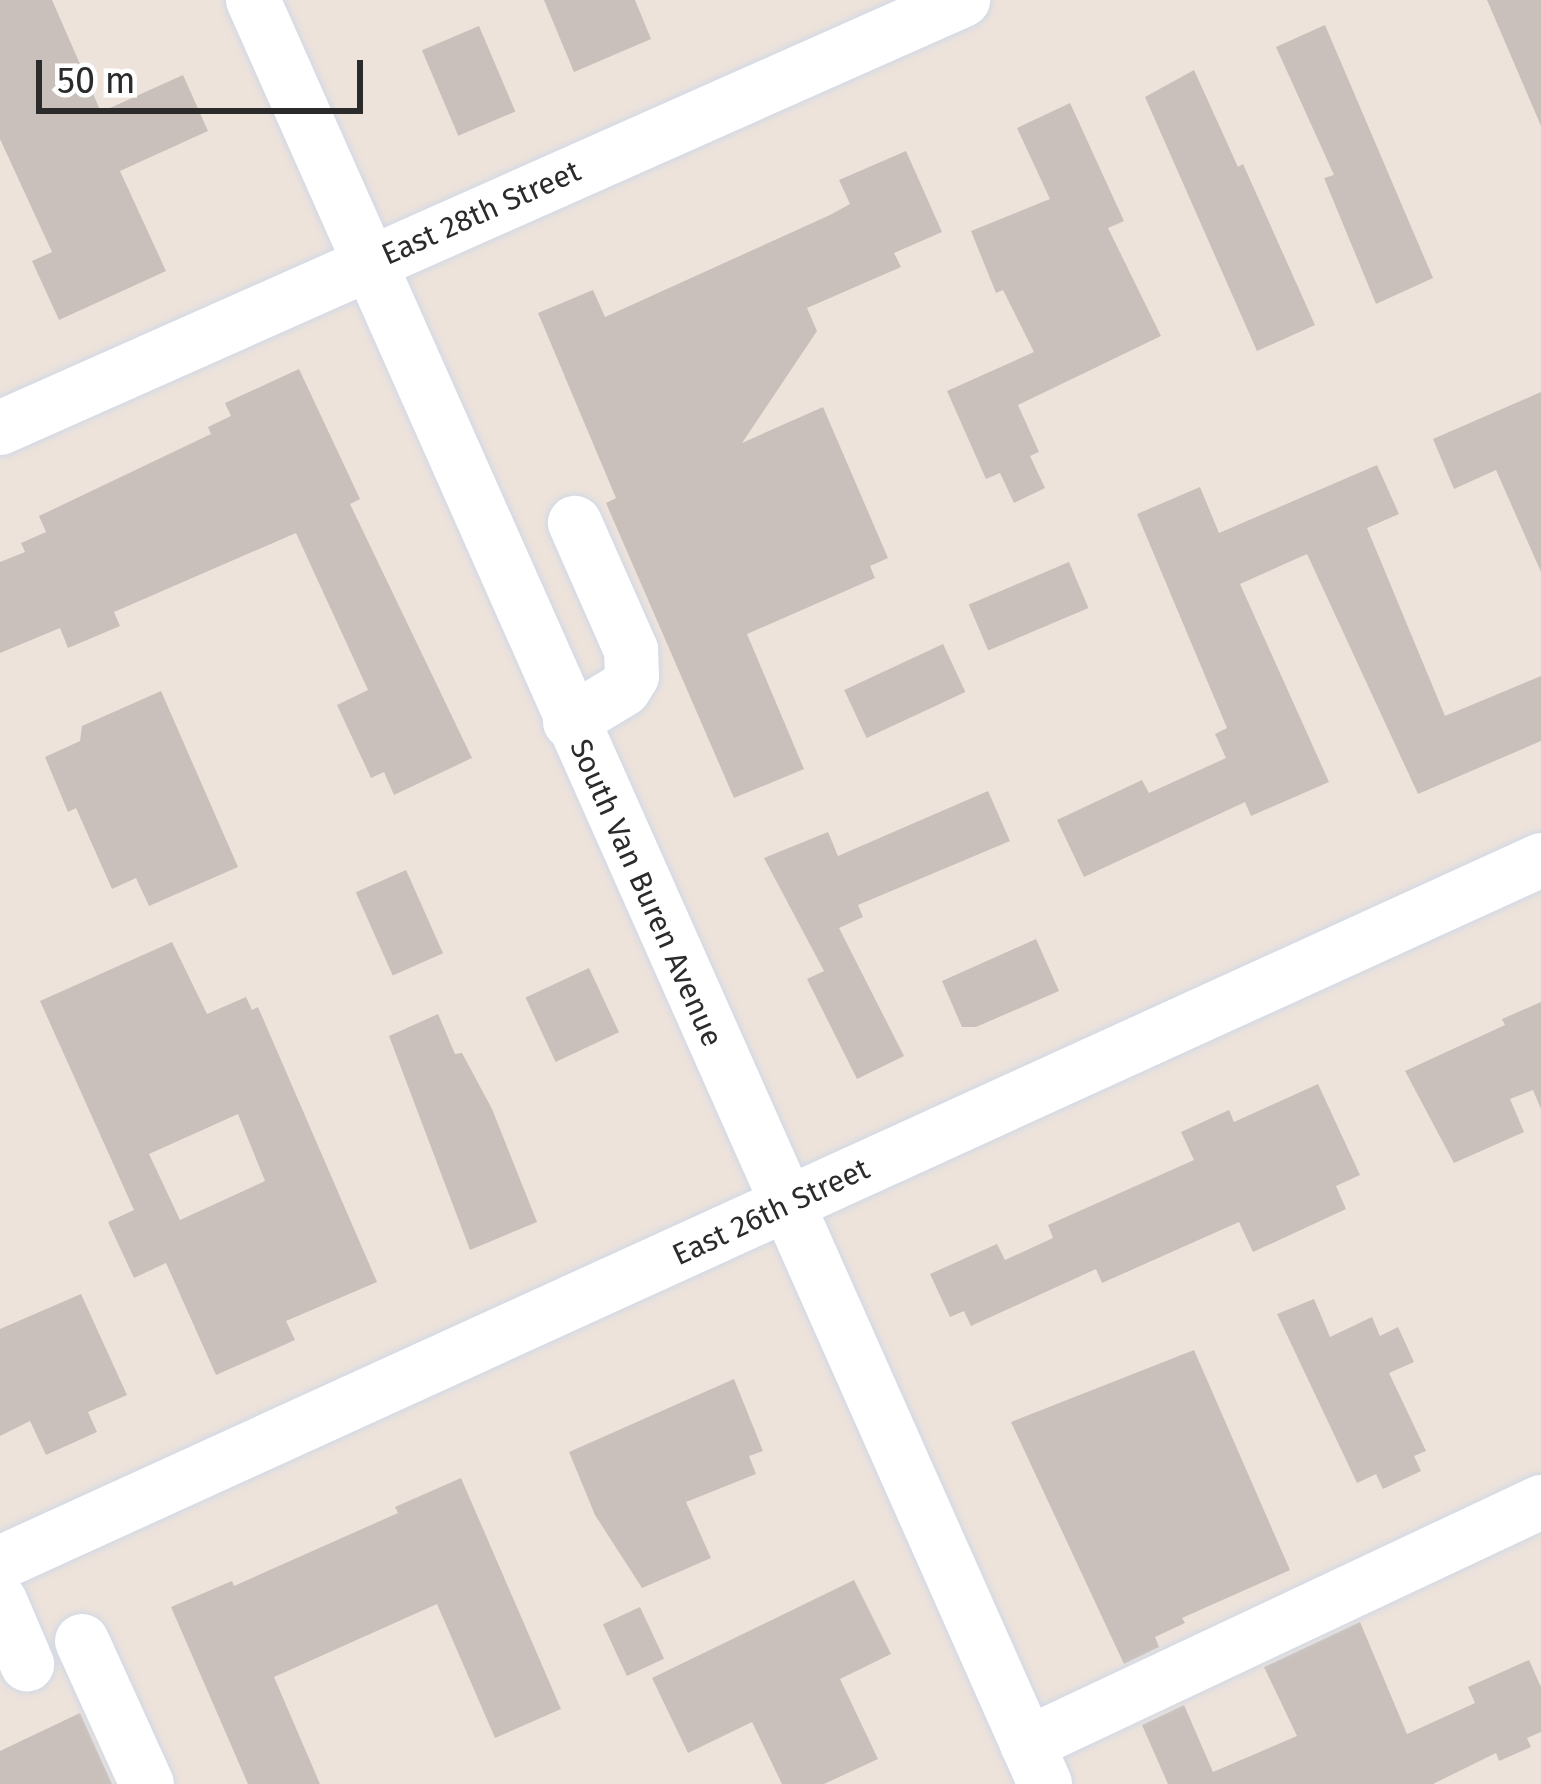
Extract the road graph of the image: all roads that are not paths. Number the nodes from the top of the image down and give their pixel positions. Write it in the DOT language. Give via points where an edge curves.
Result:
graph roads {
  1 [pos="253,0"];
  2 [pos="963,0"];
  3 [pos="367,264"];
  4 [pos="0,428"];
  5 [pos="575,523"];
  6 [pos="570,722"];
  7 [pos="1541,860"];
  8 [pos="785,1206"];
  9 [pos="1541,1502"];
  10 [pos="0,1563"];
  11 [pos="0,1600"];
  12 [pos="82,1641"];
  13 [pos="27,1664"];
  14 [pos="1036,1764"];
  15 [pos="147,1784"];
  1 -- 3 [label="street, South Van Buren Avenue"];
  2 -- 3 [label="street, East 28th Street"];
  3 -- 4 [label="street, East 28th Street"];
  3 -- 6 [label="street, South Van Buren Avenue"];
  5 -- 6 [label="street" via="631,650 632,676"];
  6 -- 8 [label="street, South Van Buren Avenue"];
  7 -- 8 [label="street, East 26th Street"];
  8 -- 10 [label="street, East 26th Street"];
  8 -- 14 [label="street, South Van Buren Avenue"];
  9 -- 14 [label="street"];
  11 -- 13 [label="street"];
  12 -- 15 [label="street"];
}
